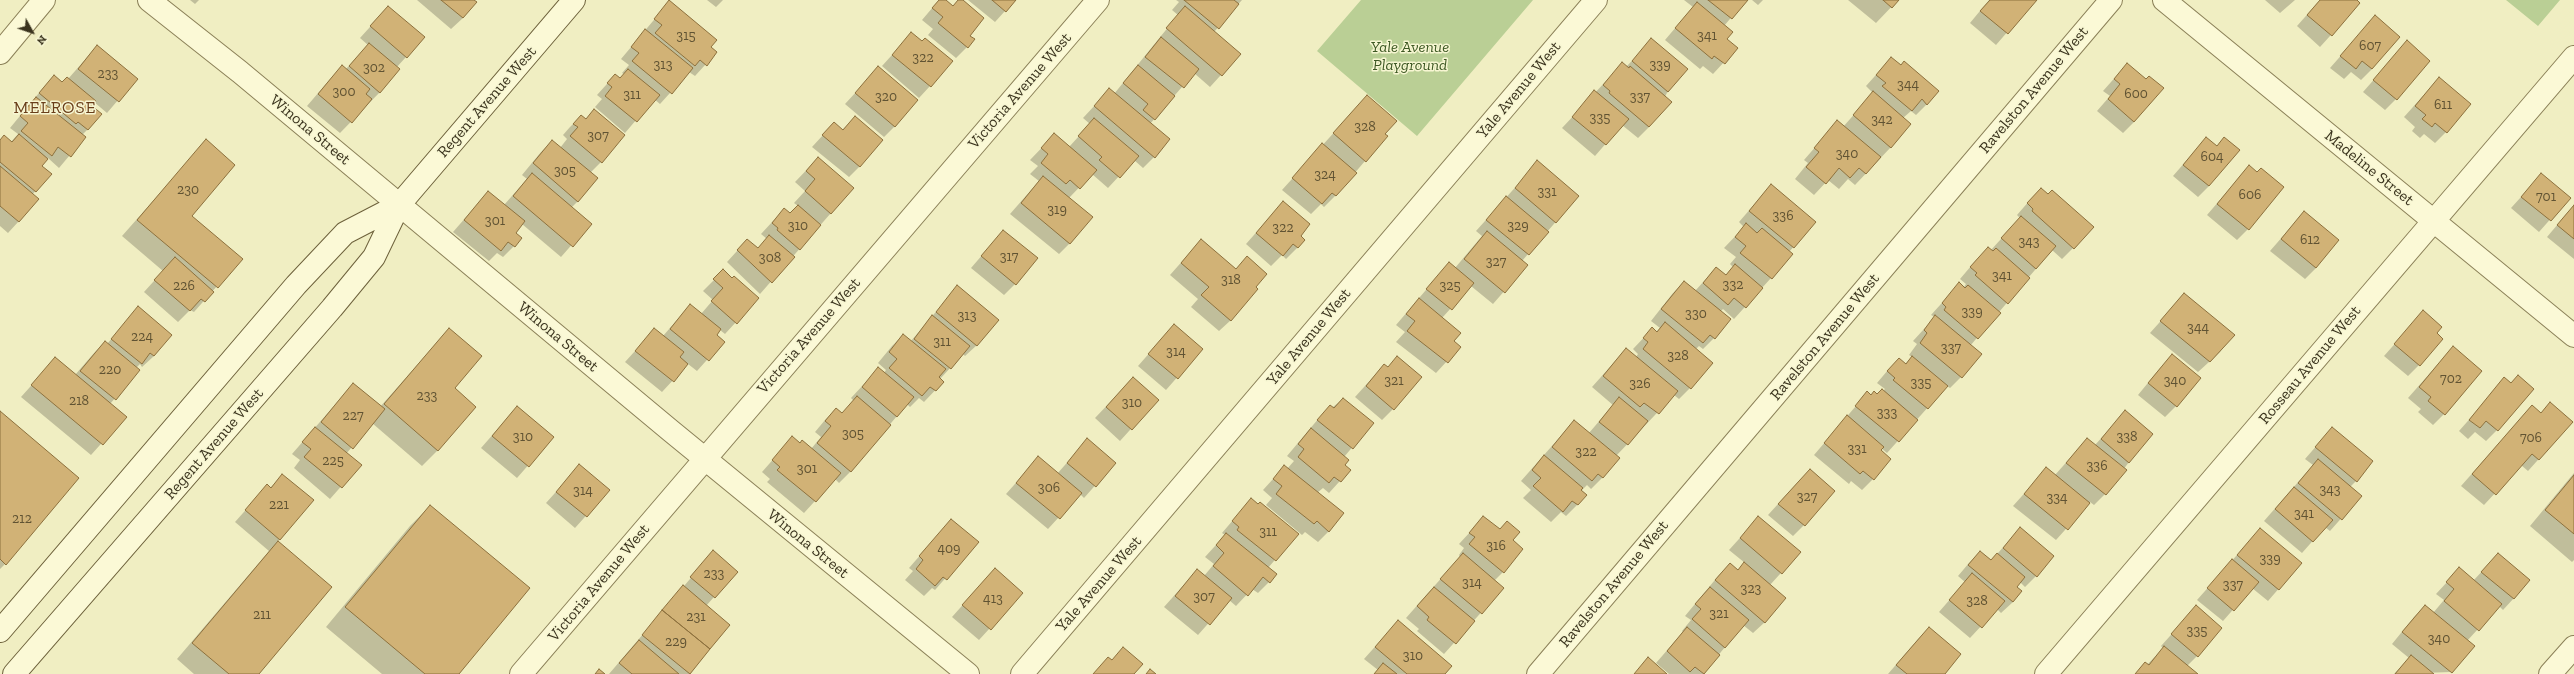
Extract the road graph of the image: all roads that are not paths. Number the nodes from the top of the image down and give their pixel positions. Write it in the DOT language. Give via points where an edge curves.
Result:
graph roads {
  1 [pos="44,0"];
  2 [pos="149,0"];
  3 [pos="574,0"];
  4 [pos="1098,0"];
  5 [pos="1596,0"];
  6 [pos="2111,0"];
  7 [pos="2164,0"];
  8 [pos="0,53"];
  9 [pos="2574,57"];
  10 [pos="399,205"];
  11 [pos="2434,221"];
  12 [pos="2574,336"];
  13 [pos="704,459"];
  14 [pos="0,631"];
  15 [pos="2574,647"];
  16 [pos="14,674"];
  17 [pos="521,674"];
  18 [pos="968,674"];
  19 [pos="1022,674"];
  20 [pos="1538,674"];
  21 [pos="2046,674"];
  22 [pos="2550,674"];
  1 -- 8 [label="street"];
  2 -- 10 [label="street, Winona Street" via="240,72"];
  3 -- 10 [label="street, Regent Avenue West"];
  4 -- 13 [label="street, Victoria Avenue West"];
  5 -- 19 [label="street, Yale Avenue West"];
  6 -- 20 [label="street, Ravelston Avenue West"];
  7 -- 11 [label="street, Madeline Street"];
  9 -- 11 [label="street, Rosseau Avenue West"];
  10 -- 13 [label="street, Winona Street"];
  10 -- 14 [label="street, Regent Avenue West" via="345,234 296,285"];
  10 -- 16 [label="street, Regent Avenue West" via="374,257"];
  11 -- 12 [label="street, Madeline Street"];
  11 -- 21 [label="street, Rosseau Avenue West"];
  13 -- 17 [label="street, Victoria Avenue West"];
  13 -- 18 [label="street, Winona Street"];
  15 -- 22 [label="street"];
}
